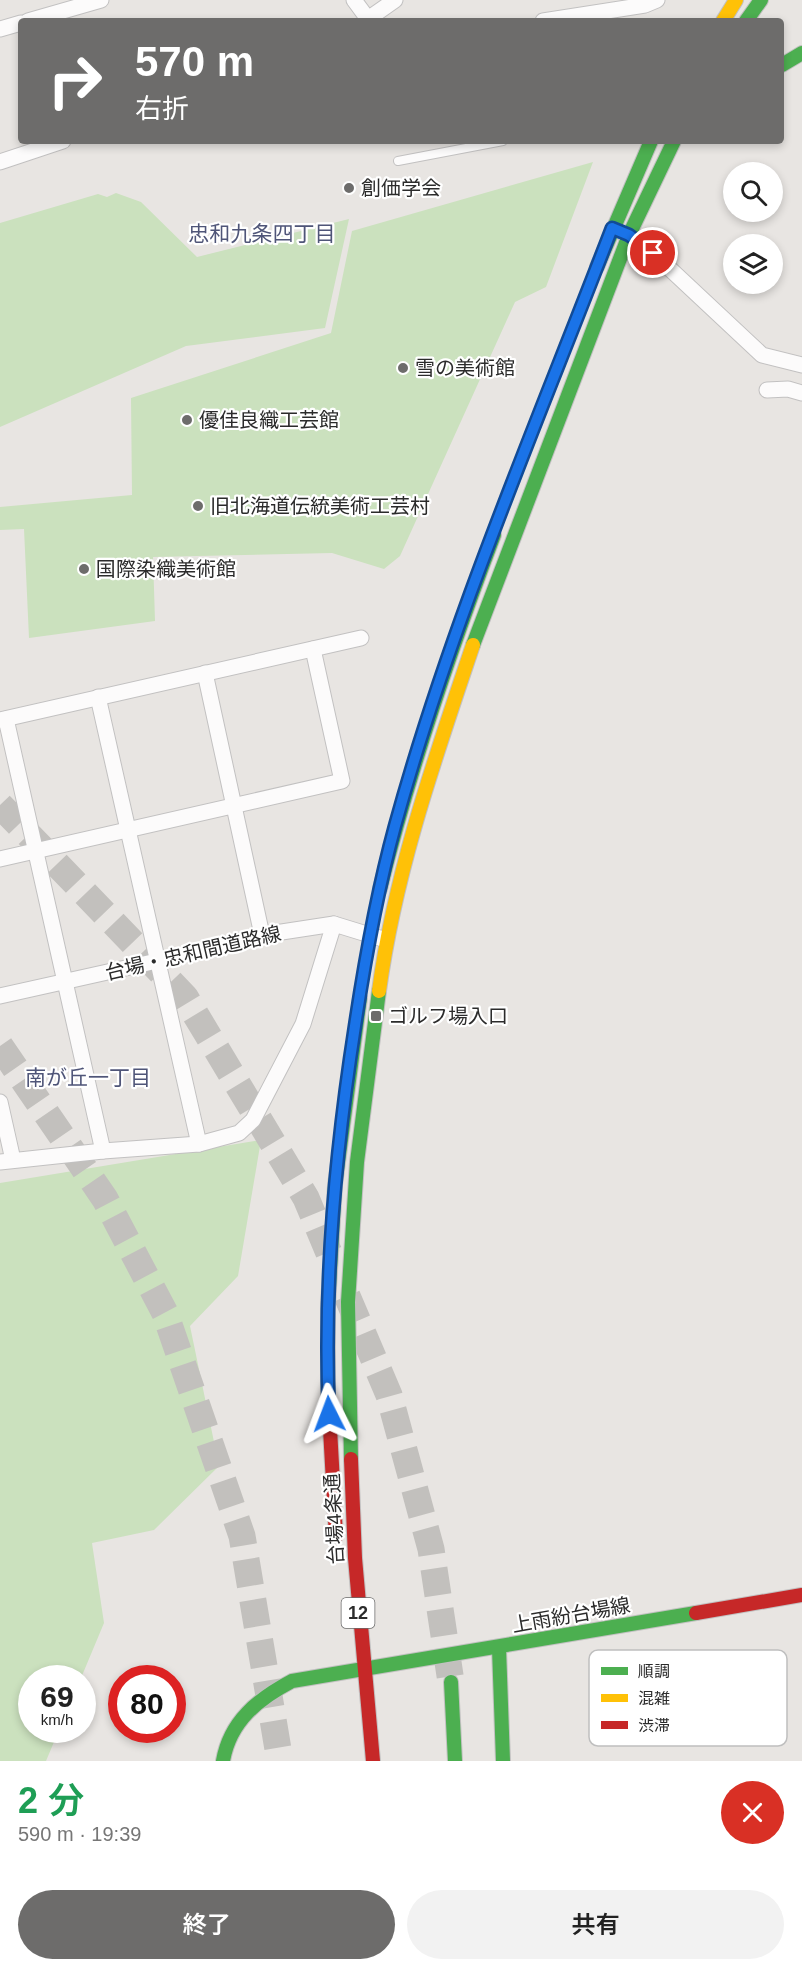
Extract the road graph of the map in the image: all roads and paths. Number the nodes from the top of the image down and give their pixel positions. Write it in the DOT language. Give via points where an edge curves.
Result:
graph roads {
  1 [pos="101,0"];
  2 [pos="354,0"];
  3 [pos="395,0"];
  4 [pos="657,0"];
  5 [pos="736,0"];
  6 [pos="761,0"];
  7 [pos="38,18"];
  8 [pos="368,18"];
  9 [pos="372,18"];
  10 [pos="562,18"];
  11 [pos="725,18"];
  12 [pos="748,18"];
  13 [pos="18,24"];
  14 [pos="0,29"];
  15 [pos="802,53"];
  16 [pos="784,64"];
  17 [pos="54,144"];
  18 [pos="487,144"];
  19 [pos="650,144"];
  20 [pos="673,144"];
  21 [pos="398,161"];
  22 [pos="0,162"];
  23 [pos="612,228"];
  24 [pos="629,235"];
  25 [pos="591,283"];
  26 [pos="802,365"];
  27 [pos="767,390"];
  28 [pos="802,393"];
  29 [pos="498,523"];
  30 [pos="361,638"];
  31 [pos="313,649"];
  32 [pos="205,673"];
  33 [pos="98,697"];
  34 [pos="3,720"];
  35 [pos="234,805"];
  36 [pos="129,831"];
  37 [pos="35,851"];
  38 [pos="0,859"];
  39 [pos="334,924"];
  40 [pos="262,935"];
  41 [pos="386,940"];
  42 [pos="369,941"];
  43 [pos="157,962"];
  44 [pos="362,981"];
  45 [pos="67,982"];
  46 [pos="0,996"];
  47 [pos="0,1102"];
  48 [pos="199,1144"];
  49 [pos="103,1151"];
  50 [pos="7,1161"];
  51 [pos="337,1547"];
  52 [pos="802,1595"];
  53 [pos="499,1648"];
  54 [pos="346,1665"];
  55 [pos="364,1668"];
  56 [pos="451,1682"];
  57 [pos="349,1688"];
  58 [pos="223,1761"];
  59 [pos="373,1761"];
  60 [pos="455,1761"];
  61 [pos="503,1761"];
  1 -- 7 [label="street"];
  2 -- 8 [label="street"];
  3 -- 9 [label="street"];
  4 -- 10 [label="street"];
  5 -- 11 [label="main road"];
  6 -- 12 [label="main road"];
  13 -- 14 [label="street"];
  15 -- 16 [label="main road"];
  17 -- 22 [label="street"];
  18 -- 21 [label="lane"];
  19 -- 23 [label="main road"];
  20 -- 24 [label="main road, 台場4条通 / 12"];
  23 -- 24 [label="street"];
  23 -- 25 [label="main road"];
  24 -- 26 [label="street" via="762,356"];
  24 -- 41 [label="main road, 台場4条通 / 12" via="477,633 424,792"];
  27 -- 28 [label="street"];
  29 -- 42 [label="main road" via="461,620 405,790"];
  30 -- 31 [label="street"];
  31 -- 32 [label="street"];
  31 -- 35 [label="street" via="342,781"];
  32 -- 33 [label="street"];
  32 -- 35 [label="street"];
  33 -- 34 [label="street"];
  33 -- 36 [label="street"];
  34 -- 37 [label="street"];
  35 -- 36 [label="street"];
  35 -- 40 [label="street"];
  36 -- 37 [label="street"];
  36 -- 43 [label="street"];
  37 -- 38 [label="street"];
  37 -- 45 [label="street"];
  39 -- 40 [label="street, 台場・忠和間道路線"];
  39 -- 42 [label="street, 台場・忠和間道路線"];
  39 -- 48 [label="street" via="303,1024 253,1120 239,1133"];
  40 -- 43 [label="street, 台場・忠和間道路線"];
  41 -- 42 [label="street, 台場・忠和間道路線"];
  41 -- 55 [label="main road, 台場4条通 / 12" via="357,1162 348,1302 354,1558"];
  43 -- 45 [label="street, 台場・忠和間道路線"];
  43 -- 48 [label="street"];
  44 -- 51 [label="main road, 台場4条通" via="346,1085 330,1271 327,1371"];
  45 -- 46 [label="street, 台場・忠和間道路線"];
  45 -- 49 [label="street"];
  47 -- 50 [label="street"];
  48 -- 49 [label="street"];
  49 -- 50 [label="street"];
  52 -- 53 [label="main road, 上雨紛台場線"];
  53 -- 55 [label="main road, 上雨紛台場線"];
  53 -- 61 [label="main road"];
  54 -- 55 [label="main road, 上雨紛台場線"];
  54 -- 57 [label="main road"];
  54 -- 58 [label="main road, 上雨紛台場線" via="272,1691 236,1725"];
  55 -- 59 [label="main road, 台場4条通 / 12"];
  56 -- 60 [label="main road"];
}
